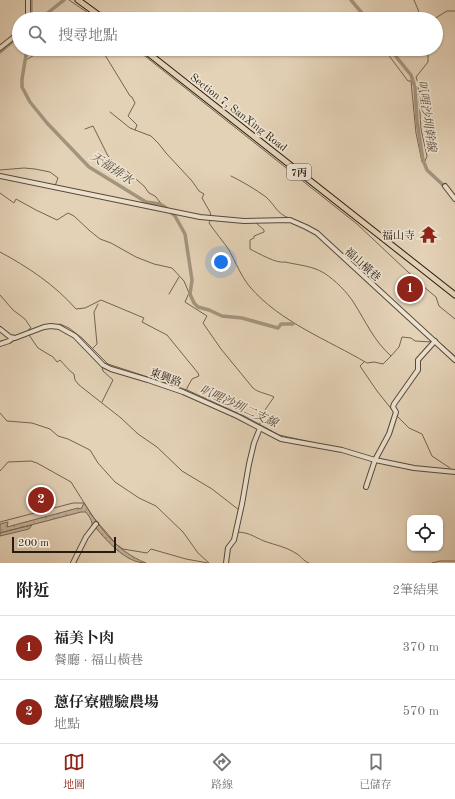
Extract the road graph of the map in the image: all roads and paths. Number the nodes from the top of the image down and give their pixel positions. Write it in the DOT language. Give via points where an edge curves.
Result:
graph roads {
  1 [pos="28,0"];
  2 [pos="78,0"];
  3 [pos="28,12"];
  4 [pos="95,12"];
  5 [pos="12,39"];
  6 [pos="0,48"];
  7 [pos="152,56"];
  8 [pos="0,176"];
  9 [pos="445,186"];
  10 [pos="455,199"];
  11 [pos="455,295"];
  12 [pos="0,329"];
  13 [pos="13,338"];
  14 [pos="435,341"];
  15 [pos="0,344"];
  16 [pos="455,360"];
  17 [pos="260,428"];
  18 [pos="376,460"];
  19 [pos="455,472"];
  20 [pos="366,487"];
  21 [pos="96,524"];
  22 [pos="73,563"];
  23 [pos="226,563"];
  1 -- 3 [label="street"];
  2 -- 4 [label="main road"];
  5 -- 6 [label="street"];
  7 -- 11 [label="main road, Section 7, SanXing Road / 7丙"];
  8 -- 14 [label="street, 福山橫巷" via="221,220 290,220 317,233"];
  9 -- 10 [label="street"];
  12 -- 13 [label="street"];
  13 -- 15 [label="street, 東興路"];
  13 -- 17 [label="street, 東興路" via="44,327 60,327 75,336 111,369 183,392"];
  14 -- 16 [label="street, 福山橫巷"];
  14 -- 18 [label="street" via="418,360 418,370 394,404 396,412 389,434"];
  17 -- 18 [label="street, 東興路" via="281,439 342,450"];
  17 -- 23 [label="street" via="254,443 234,540 228,548"];
  18 -- 19 [label="street, 東興路" via="414,468"];
  18 -- 20 [label="street"];
  21 -- 22 [label="street" via="86,537"];
}
